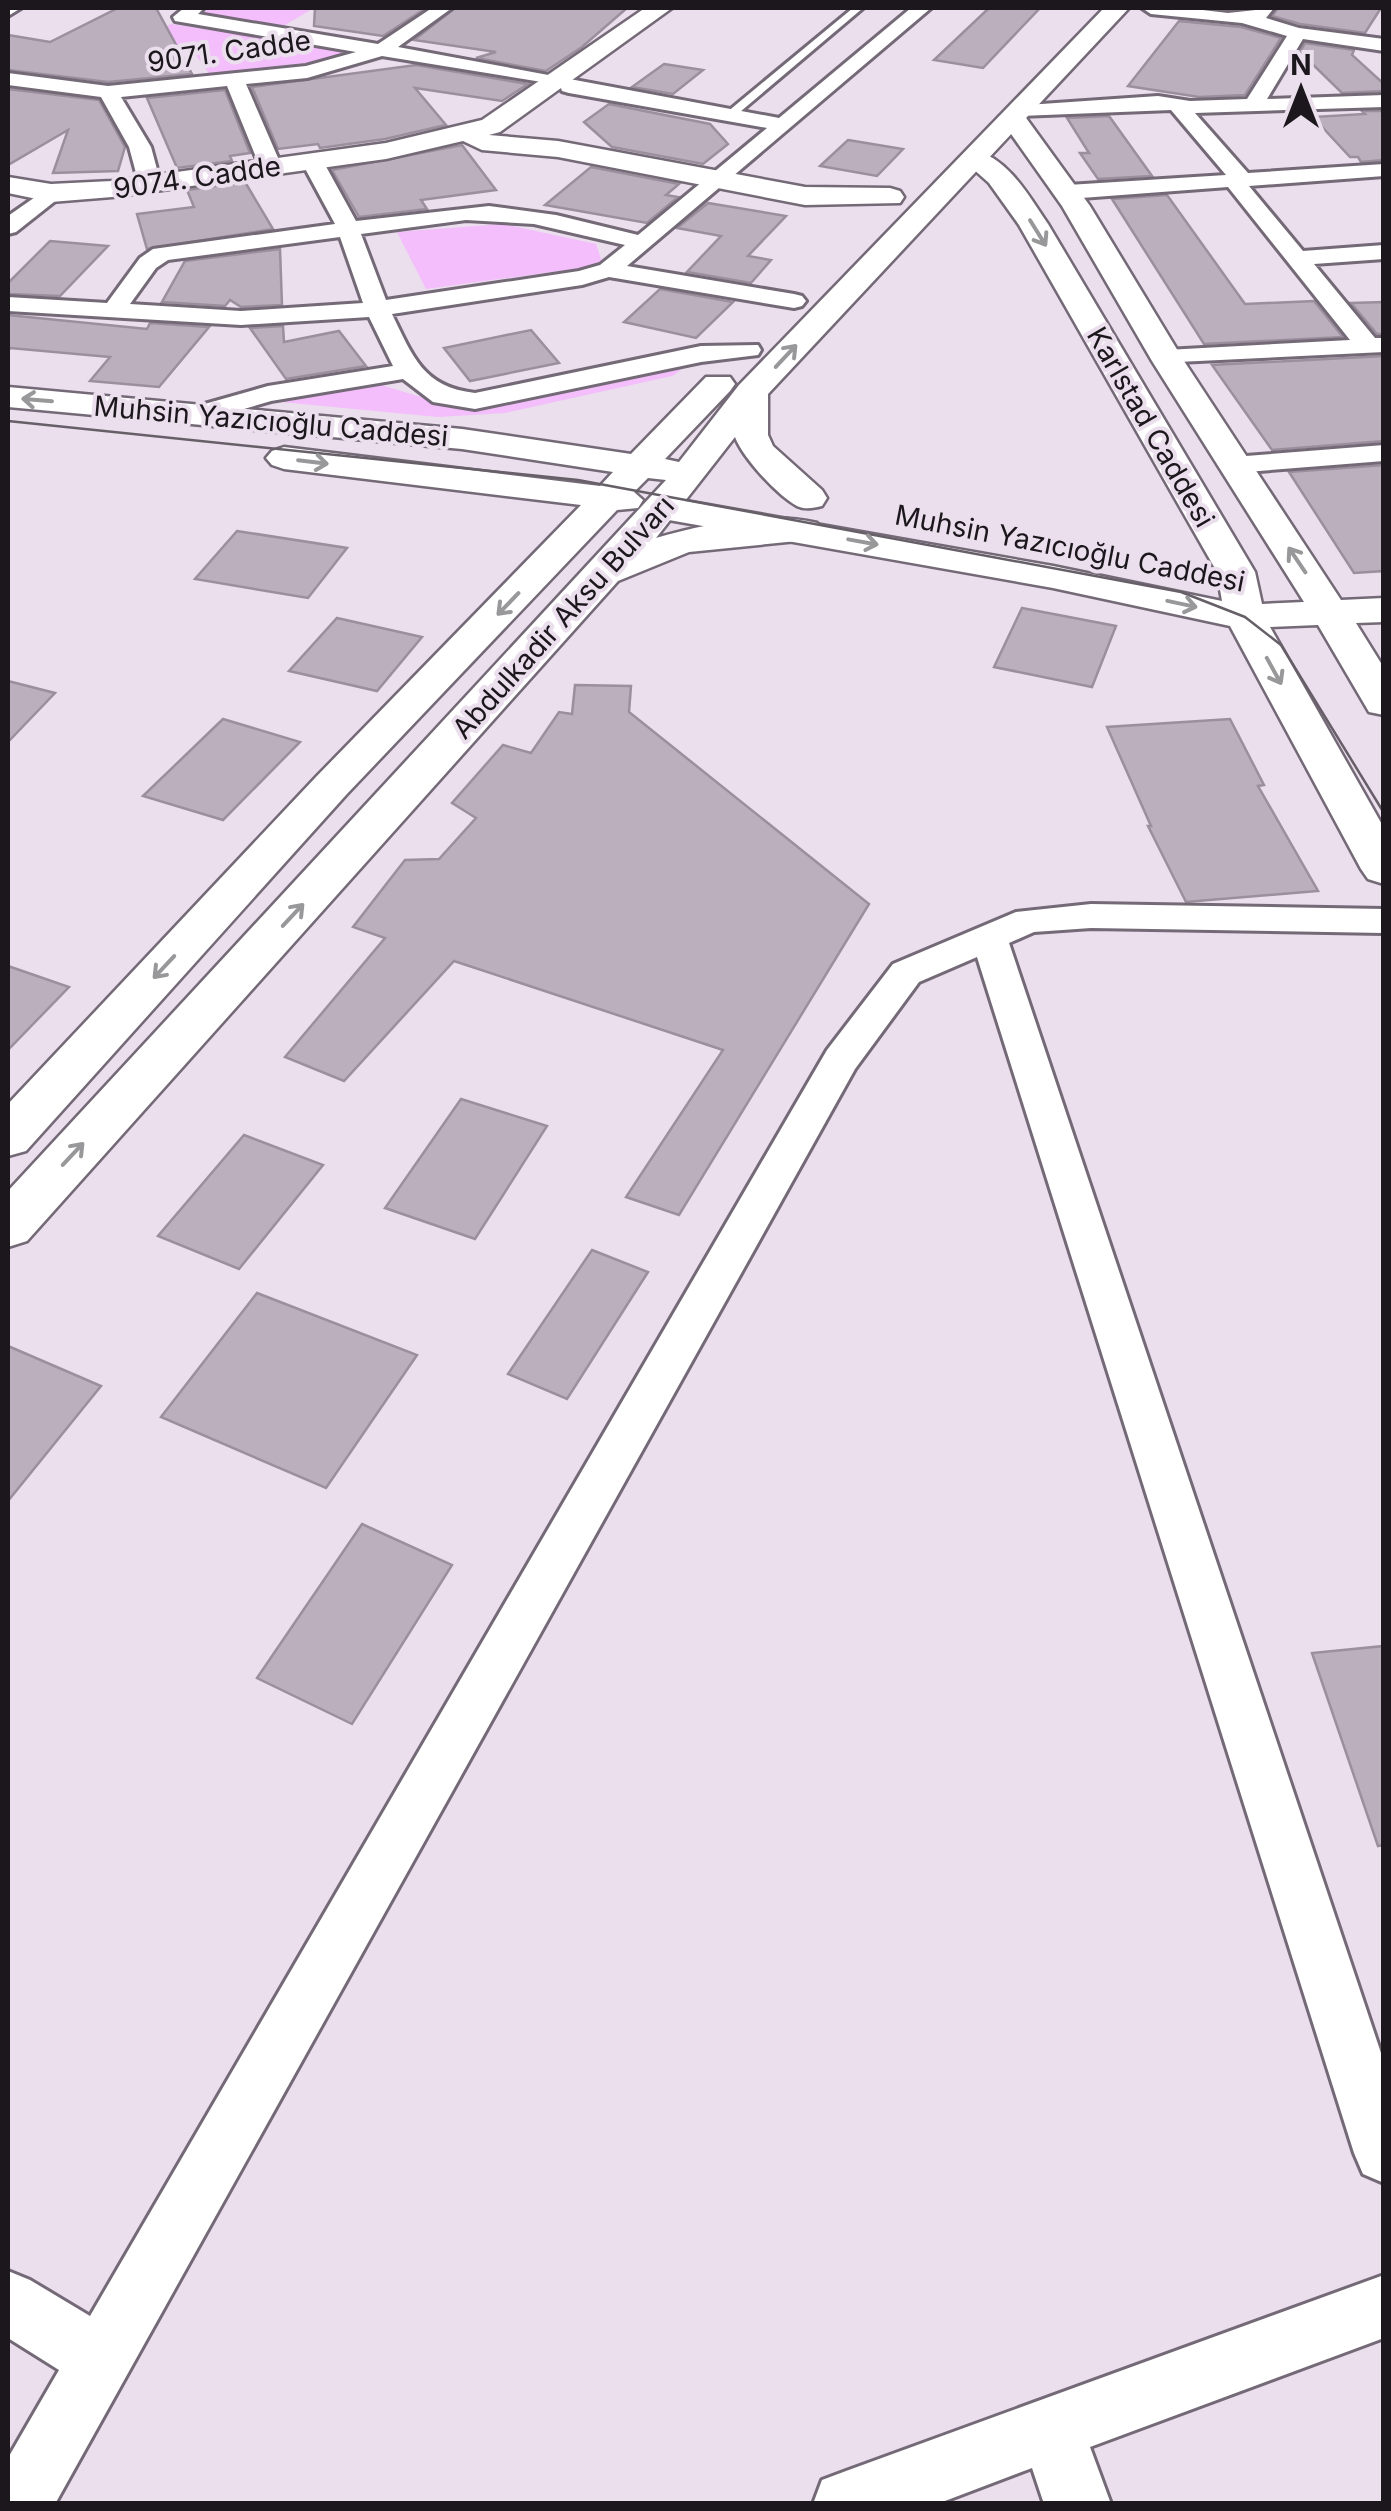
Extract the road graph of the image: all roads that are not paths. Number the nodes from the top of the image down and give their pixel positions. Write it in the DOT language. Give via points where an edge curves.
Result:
graph roads {
  1 [pos="195,8"];
  2 [pos="443,8"];
  3 [pos="660,8"];
  4 [pos="684,8"];
  5 [pos="858,8"];
  6 [pos="922,8"];
  7 [pos="1088,8"];
  8 [pos="1117,8"];
  9 [pos="1152,8"];
  10 [pos="1256,13"];
  11 [pos="1298,33"];
  12 [pos="1383,45"];
  13 [pos="380,51"];
  14 [pos="8,79"];
  15 [pos="234,81"];
  16 [pos="564,84"];
  17 [pos="108,92"];
  18 [pos="1384,101"];
  19 [pos="1176,104"];
  20 [pos="1256,105"];
  21 [pos="1016,114"];
  22 [pos="730,115"];
  23 [pos="785,125"];
  24 [pos="523,133"];
  25 [pos="486,134"];
  26 [pos="558,150"];
  27 [pos="976,160"];
  28 [pos="312,161"];
  29 [pos="272,167"];
  30 [pos="1384,170"];
  31 [pos="721,180"];
  32 [pos="1238,181"];
  33 [pos="150,184"];
  34 [pos="8,185"];
  35 [pos="1068,192"];
  36 [pos="51,193"];
  37 [pos="805,196"];
  38 [pos="890,196"];
  39 [pos="843,220"];
  40 [pos="8,228"];
  41 [pos="348,228"];
  42 [pos="643,243"];
  43 [pos="1384,252"];
  44 [pos="1300,258"];
  45 [pos="608,270"];
  46 [pos="794,302"];
  47 [pos="8,304"];
  48 [pos="114,308"];
  49 [pos="377,309"];
  50 [pos="1376,346"];
  51 [pos="749,350"];
  52 [pos="1166,358"];
  53 [pos="408,370"];
  54 [pos="737,386"];
  55 [pos="8,398"];
  56 [pos="196,414"];
  57 [pos="8,429"];
  58 [pos="462,438"];
  59 [pos="124,442"];
  60 [pos="1384,452"];
  61 [pos="260,456"];
  62 [pos="1233,465"];
  63 [pos="643,466"];
  64 [pos="417,476"];
  65 [pos="718,479"];
  66 [pos="612,498"];
  67 [pos="663,508"];
  68 [pos="806,515"];
  69 [pos="1161,564"];
  70 [pos="541,571"];
  71 [pos="1200,571"];
  72 [pos="1240,578"];
  73 [pos="588,588"];
  74 [pos="1384,610"];
  75 [pos="1334,615"];
  76 [pos="1245,617"];
  77 [pos="1384,704"];
  78 [pos="1384,869"];
  79 [pos="1384,922"];
  80 [pos="989,936"];
  81 [pos="8,1137"];
  82 [pos="8,1226"];
  83 [pos="1384,2153"];
  84 [pos="8,2302"];
  85 [pos="1384,2306"];
  86 [pos="100,2359"];
  87 [pos="1050,2428"];
  88 [pos="18,2504"];
  89 [pos="846,2504"];
  90 [pos="1078,2504"];
  1 -- 13 [label="street" via="182,17"];
  2 -- 13 [label="street, 9071. Cadde"];
  3 -- 16 [label="main road"];
  4 -- 16 [label="main road"];
  5 -- 22 [label="lane"];
  6 -- 23 [label="street"];
  7 -- 38 [label="main road, Abdulkadir Aksu Bulvarı"];
  8 -- 21 [label="main road, Abdulkadir Aksu Bulvarı"];
  9 -- 10 [label="street"];
  10 -- 11 [label="street"];
  11 -- 12 [label="street"];
  11 -- 20 [label="street"];
  13 -- 15 [label="street, 9071. Cadde" via="307,72"];
  13 -- 16 [label="street"];
  14 -- 17 [label="street, 9071. Cadde"];
  15 -- 17 [label="street, 9071. Cadde"];
  15 -- 29 [label="street"];
  16 -- 22 [label="street"];
  16 -- 24 [label="main road"];
  16 -- 25 [label="main road"];
  17 -- 33 [label="street" via="140,146"];
  18 -- 20 [label="street"];
  19 -- 20 [label="street"];
  19 -- 21 [label="street"];
  19 -- 32 [label="street"];
  21 -- 27 [label="main road, Abdulkadir Aksu Bulvarı"];
  21 -- 35 [label="main road, Karlstad Caddesi"];
  22 -- 23 [label="street"];
  23 -- 31 [label="street"];
  24 -- 25 [label="main road"];
  24 -- 26 [label="main road"];
  25 -- 26 [label="main road"];
  25 -- 28 [label="main road, 9074. Cadde"];
  26 -- 31 [label="main road"];
  54 -- 27 [label="main road, Abdulkadir Aksu Bulvarı, one-way"];
  27 -- 72 [label="main road, Karlstad Caddesi, one-way" via="998,177 1033,224"];
  28 -- 29 [label="main road, 9074. Cadde"];
  28 -- 41 [label="street"];
  29 -- 33 [label="main road, 9074. Cadde"];
  30 -- 32 [label="street"];
  31 -- 37 [label="main road"];
  31 -- 42 [label="street"];
  32 -- 35 [label="street"];
  32 -- 44 [label="street"];
  33 -- 36 [label="main road, 9074. Cadde"];
  34 -- 36 [label="main road, 9074. Cadde"];
  35 -- 52 [label="main road, Karlstad Caddesi"];
  36 -- 40 [label="street"];
  37 -- 38 [label="main road"];
  37 -- 39 [label="main road"];
  38 -- 46 [label="main road, Abdulkadir Aksu Bulvarı"];
  41 -- 42 [label="street" via="502,212"];
  41 -- 48 [label="street" via="161,254"];
  41 -- 49 [label="street"];
  42 -- 45 [label="street"];
  43 -- 44 [label="street"];
  44 -- 50 [label="street"];
  45 -- 46 [label="street"];
  45 -- 49 [label="street"];
  46 -- 51 [label="main road, Abdulkadir Aksu Bulvarı"];
  47 -- 48 [label="street"];
  48 -- 49 [label="street" via="241,318"];
  49 -- 53 [label="street"];
  50 -- 52 [label="street"];
  51 -- 53 [label="street" via="475,401 442,397"];
  51 -- 54 [label="main road, Abdulkadir Aksu Bulvarı"];
  52 -- 62 [label="main road, Karlstad Caddesi"];
  53 -- 56 [label="street"];
  54 -- 58 [label="main road" via="672,413 590,434"];
  54 -- 63 [label="main road, Abdulkadir Aksu Bulvarı"];
  54 -- 65 [label="main road, Abdulkadir Aksu Bulvarı"];
  54 -- 68 [label="main road" via="758,451"];
  56 -- 55 [label="main road, Muhsin Yazıcıoğlu Caddesi, one-way"];
  56 -- 58 [label="main road, Muhsin Yazıcıoğlu Caddesi"];
  57 -- 59 [label="main road, Muhsin Yazıcıoğlu Caddesi"];
  58 -- 63 [label="main road, Muhsin Yazıcıoğlu Caddesi"];
  60 -- 62 [label="street"];
  61 -- 64 [label="main road, Muhsin Yazıcıoğlu Caddesi, one-way"];
  75 -- 62 [label="main road, Karlstad Caddesi, one-way"];
  63 -- 65 [label="main road, Muhsin Yazıcıoğlu Caddesi"];
  63 -- 66 [label="main road, Abdulkadir Aksu Bulvarı"];
  64 -- 66 [label="main road, Muhsin Yazıcıoğlu Caddesi"];
  64 -- 70 [label="main road" via="526,502 548,536"];
  65 -- 67 [label="main road, Abdulkadir Aksu Bulvarı"];
  65 -- 68 [label="main road, Muhsin Yazıcıoğlu Caddesi"];
  66 -- 67 [label="main road, Muhsin Yazıcıoğlu Caddesi"];
  66 -- 70 [label="main road, Abdulkadir Aksu Bulvarı"];
  67 -- 68 [label="main road, Muhsin Yazıcıoğlu Caddesi"];
  67 -- 73 [label="main road, Abdulkadir Aksu Bulvarı"];
  68 -- 69 [label="main road, Muhsin Yazıcıoğlu Caddesi"];
  68 -- 73 [label="main road" via="691,540 626,563"];
  68 -- 76 [label="main road, Muhsin Yazıcıoğlu Caddesi, one-way"];
  70 -- 81 [label="main road, Abdulkadir Aksu Bulvarı, one-way"];
  71 -- 72 [label="main road, Muhsin Yazıcıoğlu Caddesi"];
  72 -- 75 [label="main road, Muhsin Yazıcıoğlu Caddesi"];
  72 -- 76 [label="main road, Karlstad Caddesi"];
  82 -- 73 [label="main road, Abdulkadir Aksu Bulvarı, one-way"];
  74 -- 75 [label="main road"];
  75 -- 76 [label="main road, Muhsin Yazıcıoğlu Caddesi"];
  75 -- 77 [label="main road, Karlstad Caddesi"];
  76 -- 78 [label="main road, Karlstad Caddesi, one-way"];
  79 -- 80 [label="street" via="1091,916 1028,920"];
  80 -- 83 [label="street"];
  80 -- 86 [label="street" via="906,973 840,1060"];
  84 -- 86 [label="street"];
  85 -- 87 [label="street"];
  86 -- 88 [label="street"];
  87 -- 89 [label="street"];
  87 -- 90 [label="street"];
}
